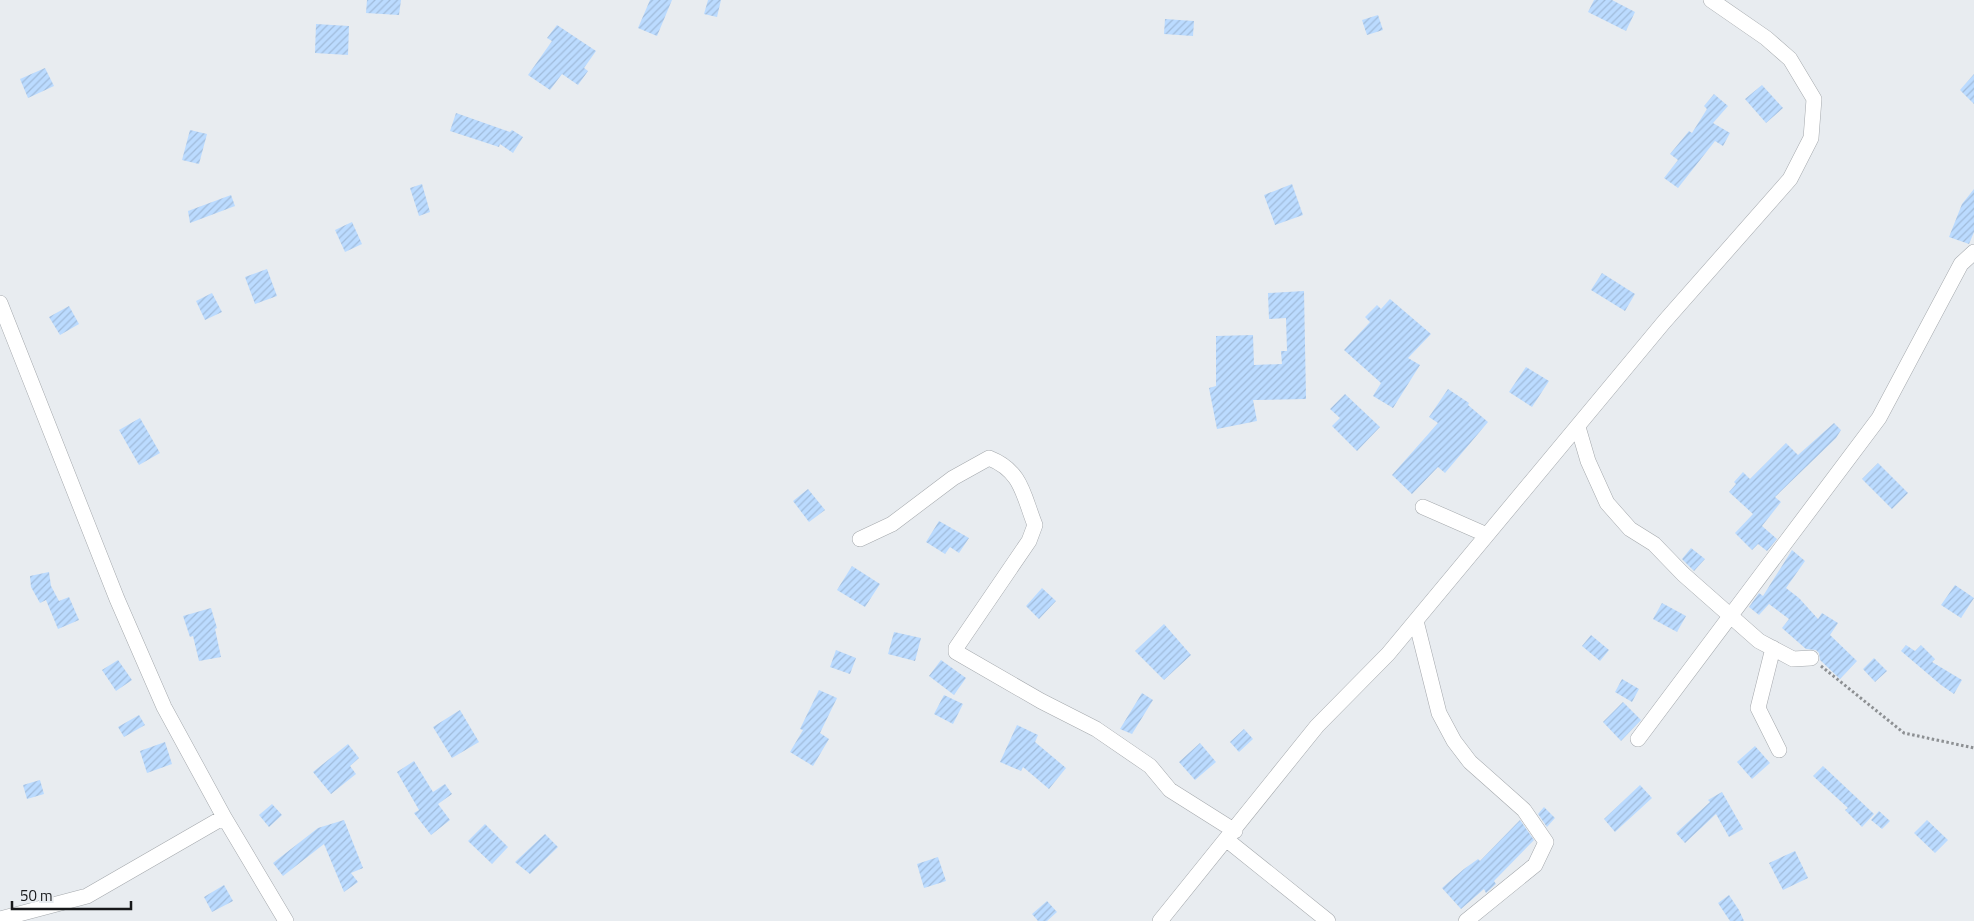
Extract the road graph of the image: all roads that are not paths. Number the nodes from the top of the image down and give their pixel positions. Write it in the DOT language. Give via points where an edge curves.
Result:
graph roads {
  1 [pos="1711,0"];
  2 [pos="1974,252"];
  3 [pos="0,303"];
  4 [pos="1578,427"];
  5 [pos="1423,507"];
  6 [pos="1487,535"];
  7 [pos="860,539"];
  8 [pos="1731,617"];
  9 [pos="1416,621"];
  10 [pos="1773,648"];
  11 [pos="1811,658"];
  12 [pos="1638,739"];
  13 [pos="1779,750"];
  14 [pos="224,816"];
  15 [pos="1231,836"];
  16 [pos="0,919"];
  17 [pos="286,921"];
  18 [pos="1160,921"];
  19 [pos="1328,921"];
  20 [pos="1466,921"];
  1 -- 4 [label="street" via="1790,59 1814,99 1811,138 1790,179 1664,322"];
  2 -- 8 [label="street" via="1961,264 1879,418"];
  3 -- 14 [label="street" via="121,608 164,707"];
  4 -- 6 [label="street"];
  4 -- 8 [label="street" via="1588,461 1607,503 1630,529 1654,544"];
  5 -- 6 [label="street"];
  6 -- 9 [label="street"];
  7 -- 15 [label="street" via="892,524 953,478 990,458 1004,464 1017,478 1035,525 1029,542 956,652 1096,729 1150,766 1170,790"];
  8 -- 10 [label="street" via="1759,641"];
  8 -- 12 [label="street"];
  9 -- 15 [label="street" via="1317,726"];
  9 -- 20 [label="street" via="1440,713 1454,741 1470,762 1524,810 1546,842 1535,865"];
  10 -- 11 [label="street" via="1793,659"];
  10 -- 13 [label="street" via="1758,708"];
  14 -- 16 [label="street" via="87,896"];
  14 -- 17 [label="street"];
  15 -- 18 [label="street"];
  15 -- 19 [label="street"];
}
